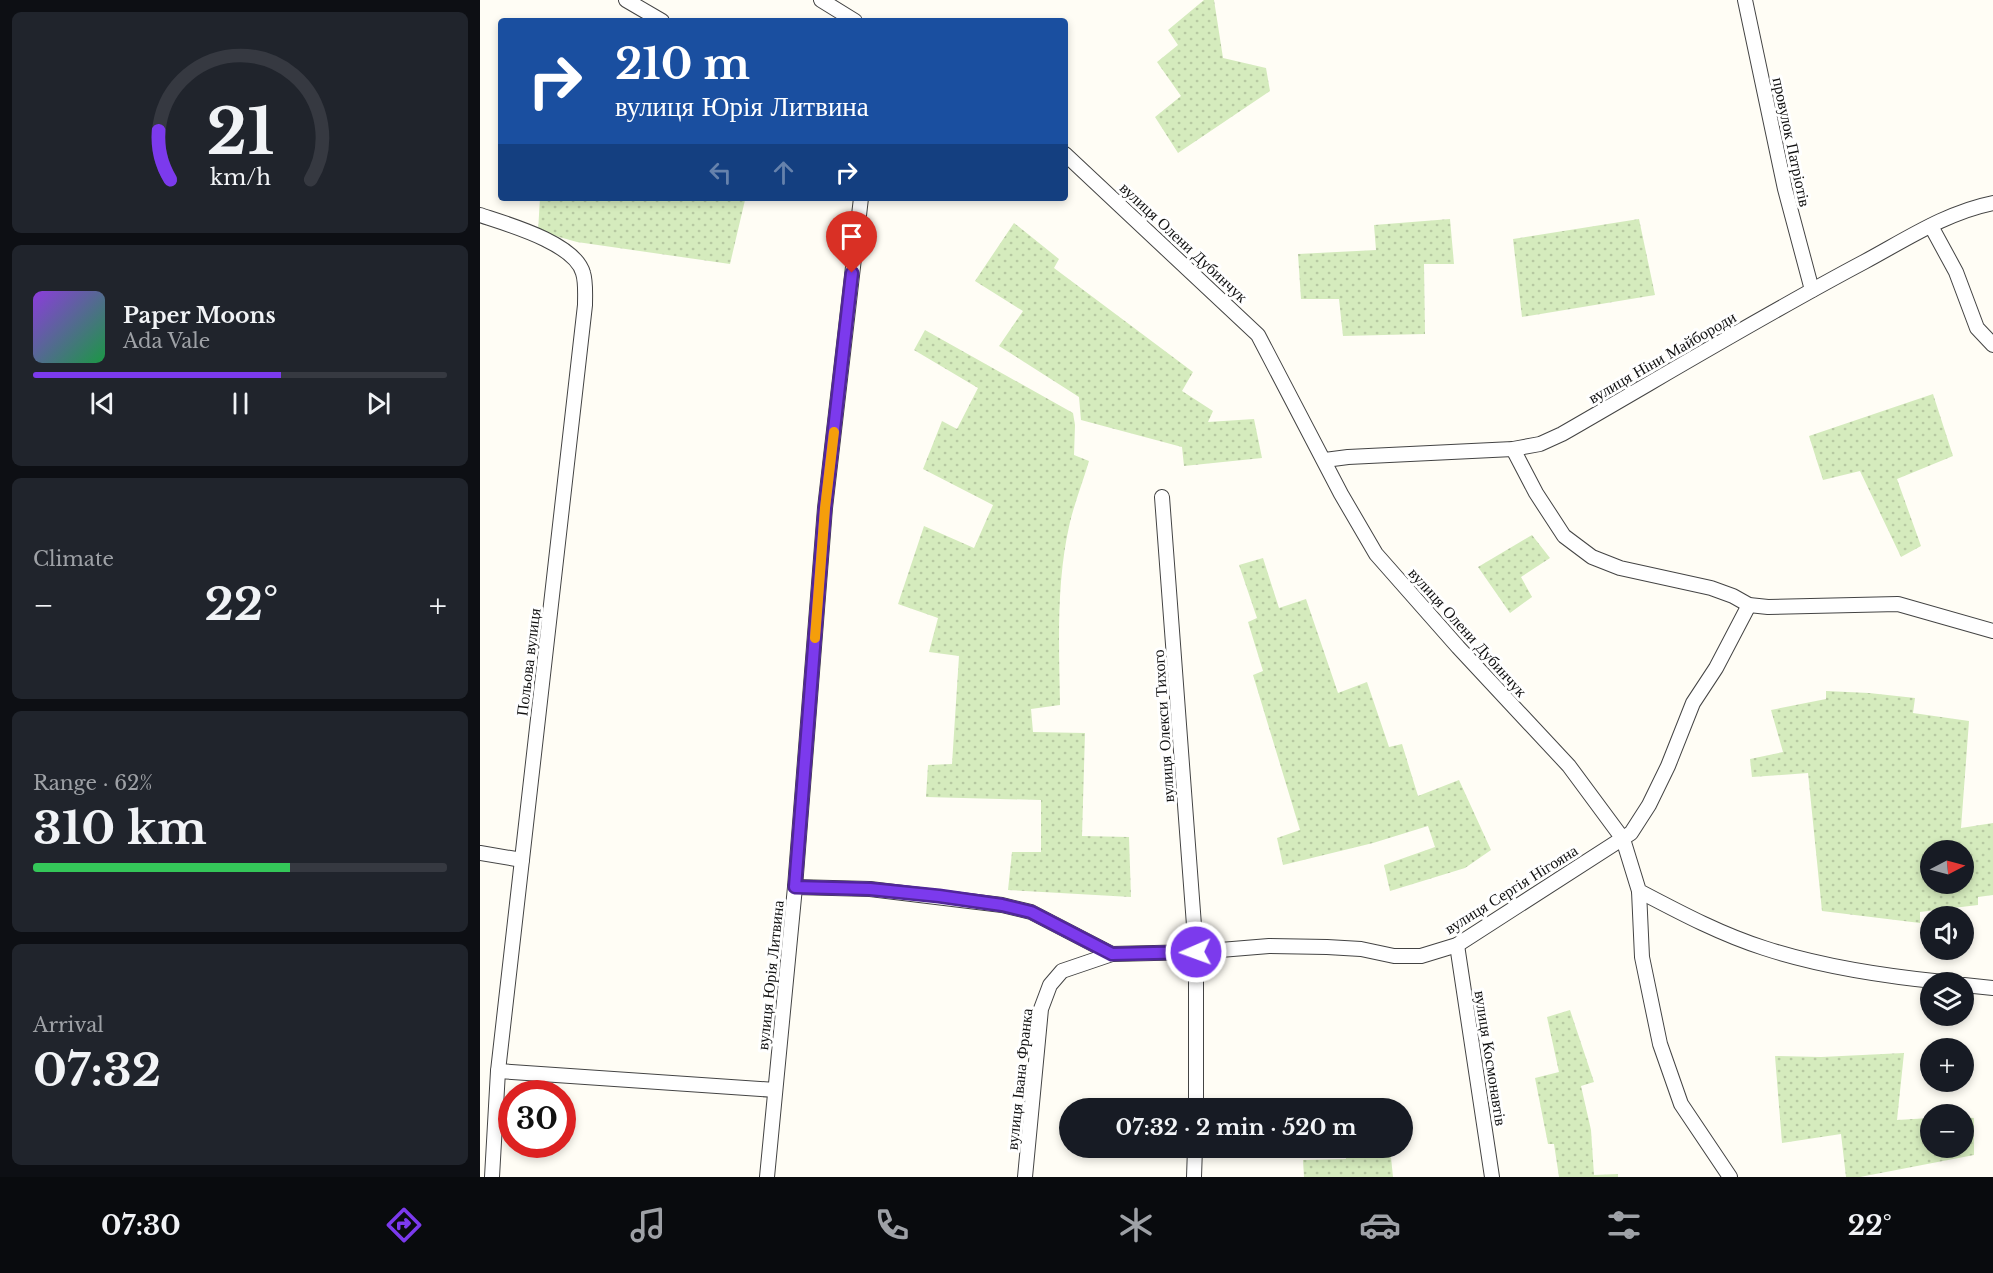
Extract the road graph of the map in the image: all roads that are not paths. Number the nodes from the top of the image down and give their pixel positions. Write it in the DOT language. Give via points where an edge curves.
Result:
graph roads {
  1 [pos="626,0"];
  2 [pos="821,0"];
  3 [pos="1745,0"];
  4 [pos="657,18"];
  5 [pos="850,18"];
  6 [pos="1068,156"];
  7 [pos="858,201"];
  8 [pos="1993,203"];
  9 [pos="480,215"];
  10 [pos="1931,226"];
  11 [pos="1812,290"];
  12 [pos="1993,345"];
  13 [pos="1513,449"];
  14 [pos="1325,460"];
  15 [pos="1162,498"];
  16 [pos="1749,605"];
  17 [pos="1993,631"];
  18 [pos="1623,839"];
  19 [pos="480,853"];
  20 [pos="522,860"];
  21 [pos="795,887"];
  22 [pos="1639,891"];
  23 [pos="1457,945"];
  24 [pos="1196,952"];
  25 [pos="1112,954"];
  26 [pos="1920,979"];
  27 [pos="1974,986"];
  28 [pos="1993,988"];
  29 [pos="498,1071"];
  30 [pos="775,1090"];
  31 [pos="1197,1098"];
  32 [pos="1195,1158"];
  33 [pos="492,1177"];
  34 [pos="767,1177"];
  35 [pos="1025,1177"];
  36 [pos="1194,1177"];
  37 [pos="1492,1177"];
  38 [pos="1730,1177"];
  1 -- 4 [label="street"];
  2 -- 5 [label="street"];
  3 -- 11 [label="street, провулок Патріотів" via="1785,189"];
  6 -- 14 [label="street, вулиця Олени Дубинчук" via="1258,335"];
  7 -- 21 [label="street, вулиця Юрія Литвина" via="825,508"];
  8 -- 10 [label="street, вулиця Ніни Майбороди"];
  9 -- 20 [label="street, Польова вулиця" via="525,230 571,253 583,272 585,305"];
  10 -- 11 [label="street, вулиця Ніни Майбороди"];
  10 -- 12 [label="street" via="1956,272 1977,328"];
  11 -- 13 [label="street, вулиця Ніни Майбороди" via="1562,434 1540,444"];
  13 -- 14 [label="street, вулиця Ніни Майбороди"];
  13 -- 16 [label="street" via="1563,536 1592,556 1620,568 1711,588"];
  14 -- 18 [label="street, вулиця Олени Дубинчук" via="1376,554 1569,766"];
  15 -- 24 [label="street, вулиця Олекси Тихого"];
  16 -- 17 [label="street" via="1898,604"];
  16 -- 18 [label="street, вулиця Сергія Нігояна" via="1693,704 1649,805"];
  18 -- 22 [label="street, вулиця Олени Дубинчук"];
  18 -- 23 [label="street, вулиця Сергія Нігояна"];
  19 -- 20 [label="street"];
  20 -- 29 [label="street, Польова вулиця"];
  21 -- 25 [label="street, вулиця Сергія Нігояна" via="870,889 1002,905 1031,912"];
  21 -- 30 [label="street, вулиця Юрія Литвина"];
  22 -- 26 [label="street" via="1763,948 1870,974"];
  22 -- 38 [label="street, вулиця Олени Дубинчук" via="1642,957 1660,1044 1681,1104"];
  23 -- 24 [label="street, вулиця Сергія Нігояна" via="1421,956 1327,947 1269,946"];
  23 -- 37 [label="street, вулиця Космонавтів"];
  24 -- 25 [label="street, вулиця Сергія Нігояна"];
  24 -- 31 [label="street"];
  25 -- 35 [label="street, вулиця Івана Франка" via="1062,971 1050,985 1041,1009"];
  27 -- 28 [label="street"];
  29 -- 30 [label="street"];
  29 -- 33 [label="street, Польова вулиця"];
  30 -- 34 [label="street, вулиця Юрія Литвина"];
  32 -- 36 [label="street"];
}
